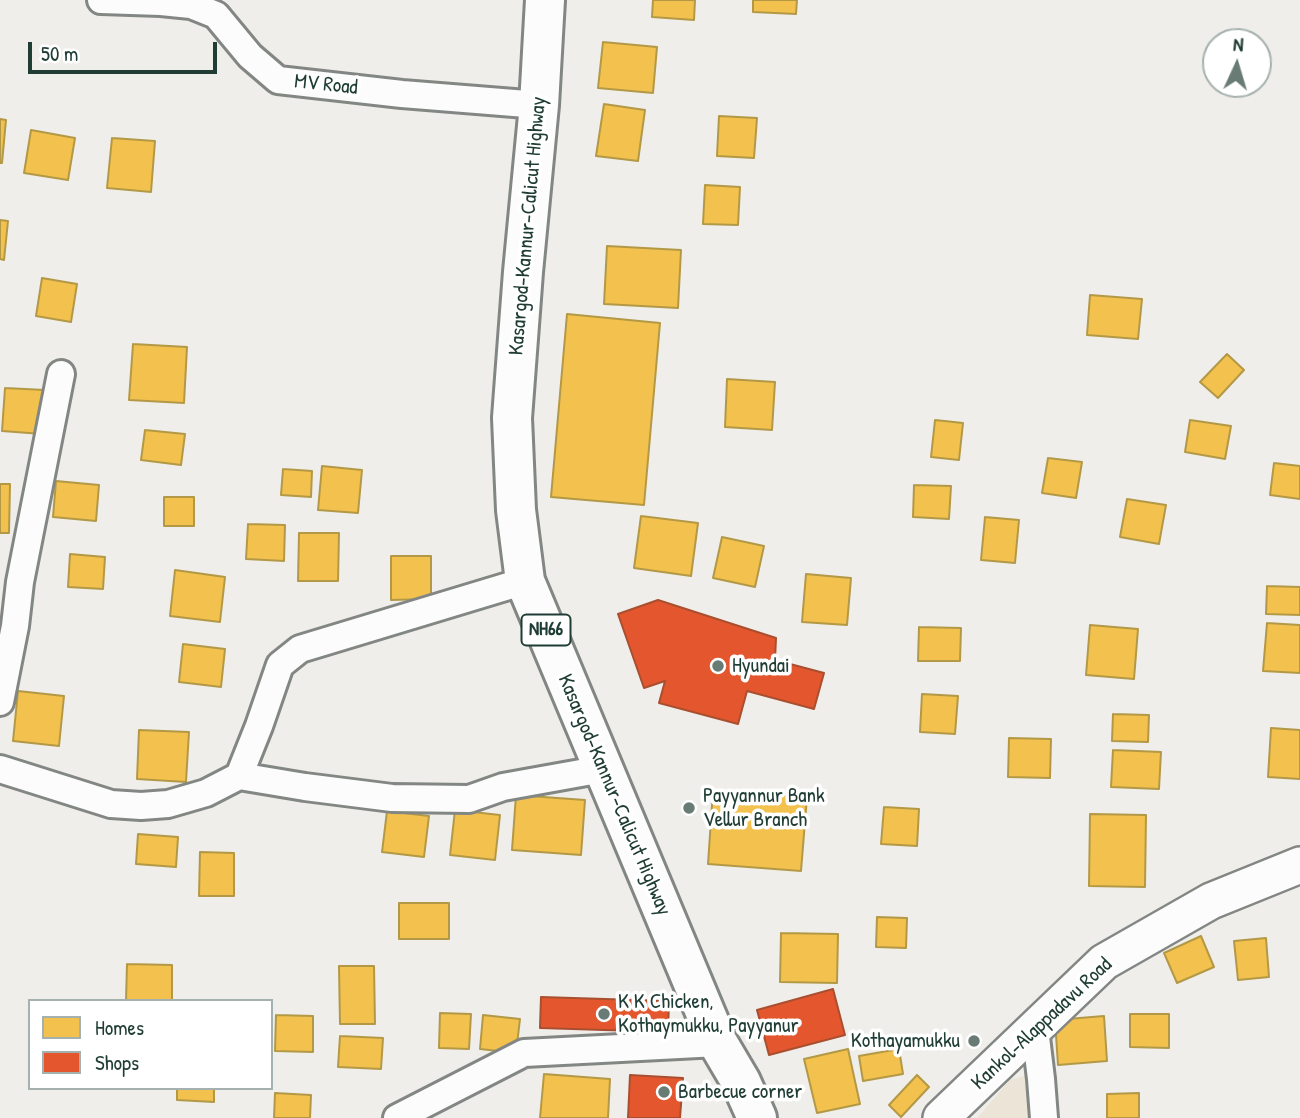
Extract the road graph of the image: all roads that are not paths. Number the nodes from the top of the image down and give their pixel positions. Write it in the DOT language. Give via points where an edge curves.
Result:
graph roads {
  1 [pos="101,0"];
  2 [pos="545,0"];
  3 [pos="539,105"];
  4 [pos="61,374"];
  5 [pos="525,581"];
  6 [pos="10,583"];
  7 [pos="0,702"];
  8 [pos="0,769"];
  9 [pos="603,769"];
  10 [pos="239,776"];
  11 [pos="1300,865"];
  12 [pos="1035,1029"];
  13 [pos="718,1042"];
  14 [pos="397,1118"];
  15 [pos="757,1118"];
  16 [pos="941,1118"];
  17 [pos="1044,1118"];
  1 -- 3 [label="street, MV Road" via="191,5 216,15 250,56 278,80"];
  2 -- 3 [label="highway, Kasargod-Kannur-Calicut Highway / NH66"];
  3 -- 5 [label="highway, Kasargod-Kannur-Calicut Highway / NH66" via="512,418"];
  4 -- 6 [label="street"];
  5 -- 9 [label="highway, Kasargod-Kannur-Calicut Highway / NH66"];
  5 -- 10 [label="street" via="300,649 280,665"];
  6 -- 7 [label="street" via="15,626"];
  8 -- 10 [label="street" via="111,804 141,806 206,793"];
  9 -- 10 [label="street" via="503,787 469,799 392,799"];
  9 -- 13 [label="highway, Kasargod-Kannur-Calicut Highway / NH66"];
  11 -- 12 [label="main road, Kankol-Alappadavu Road" via="1211,901 1104,962"];
  12 -- 16 [label="main road, Kankol-Alappadavu Road"];
  12 -- 17 [label="street"];
  13 -- 14 [label="street" via="524,1053"];
  13 -- 15 [label="highway, Kasargod-Kannur-Calicut Highway / NH66"];
}
